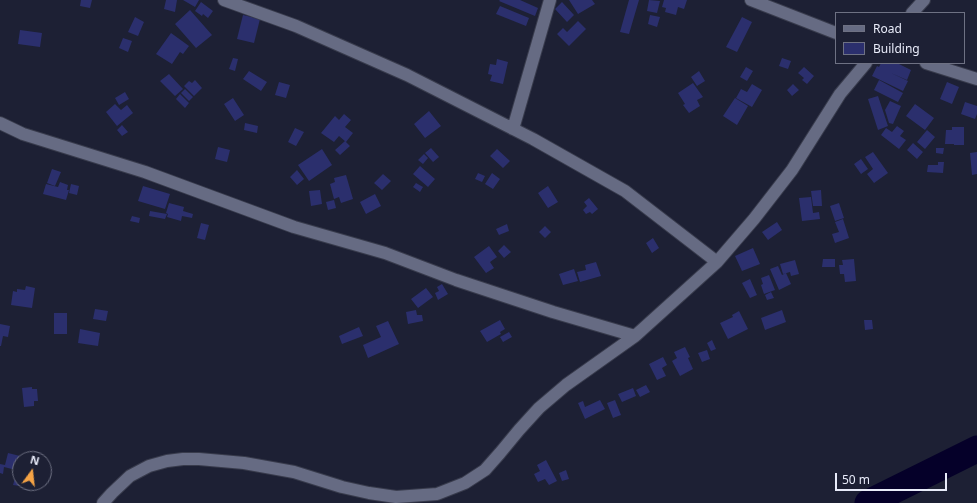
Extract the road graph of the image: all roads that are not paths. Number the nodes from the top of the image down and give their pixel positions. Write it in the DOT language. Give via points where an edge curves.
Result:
graph roads {
  1 [pos="224,0"];
  2 [pos="550,0"];
  3 [pos="751,0"];
  4 [pos="924,0"];
  5 [pos="913,12"];
  6 [pos="835,33"];
  7 [pos="865,64"];
  8 [pos="929,64"];
  9 [pos="977,80"];
  10 [pos="0,123"];
  11 [pos="513,128"];
  12 [pos="717,262"];
  13 [pos="635,336"];
  14 [pos="103,503"];
  1 -- 11 [label="street" via="296,26 400,72"];
  2 -- 11 [label="street"];
  3 -- 6 [label="street"];
  4 -- 5 [label="street"];
  7 -- 12 [label="street" via="840,94 792,170"];
  8 -- 9 [label="street"];
  10 -- 13 [label="street" via="23,134 145,172 294,227 385,253 456,280"];
  11 -- 12 [label="street" via="625,191"];
  12 -- 13 [label="street"];
  13 -- 14 [label="street" via="566,385 539,408 484,470 465,483 437,494 396,497 342,487 294,472 244,463 183,459 149,466 130,476"];
}
